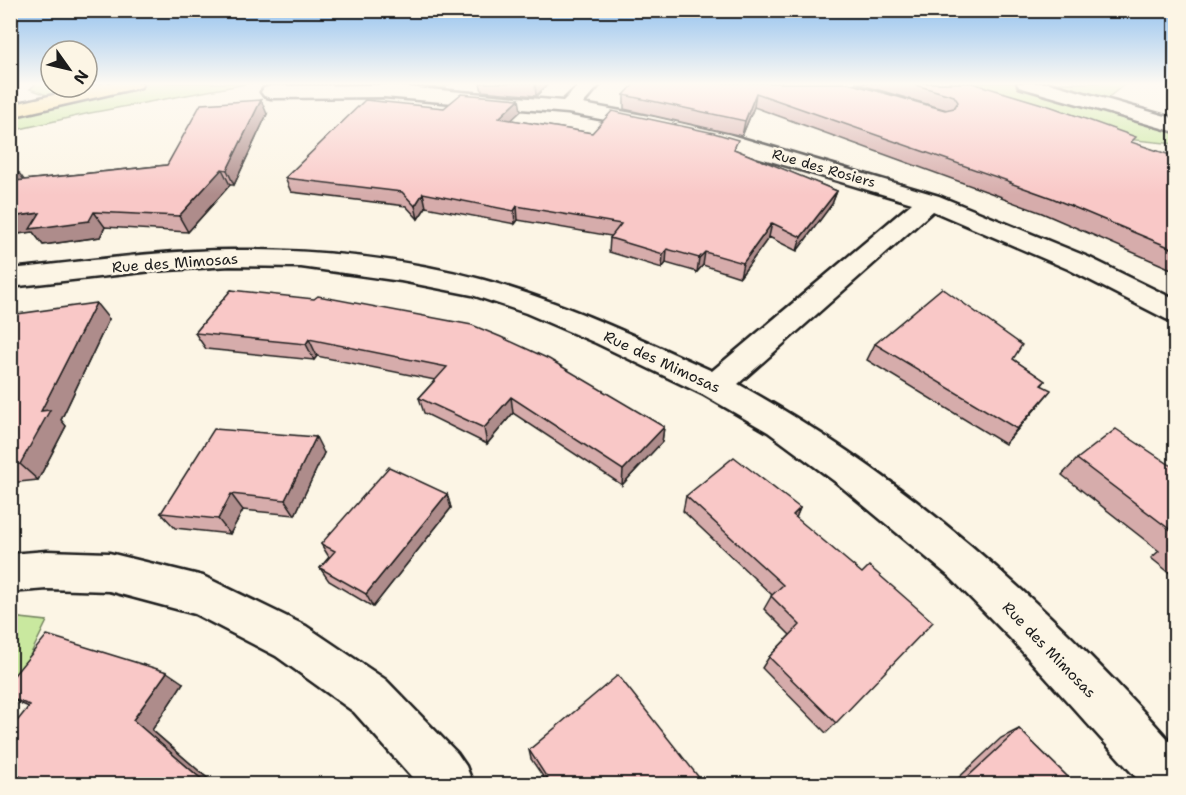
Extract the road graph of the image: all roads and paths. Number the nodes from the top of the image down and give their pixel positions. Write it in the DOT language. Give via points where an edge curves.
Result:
graph roads {
  1 [pos="638,120"];
  2 [pos="1155,120"];
  3 [pos="1176,126"];
  4 [pos="930,201"];
  5 [pos="10,278"];
  6 [pos="1176,312"];
  7 [pos="715,386"];
  8 [pos="10,573"];
  9 [pos="448,784"];
  10 [pos="1174,784"];
  1 -- 4 [label="street, Rue des Rosiers" via="720,139"];
  2 -- 3 [label="street"];
  4 -- 6 [label="street, Rue des Rosiers" via="1078,263"];
  4 -- 7 [label="street"];
  5 -- 7 [label="street, Rue des Mimosas" via="152,262 231,258 302,259 401,272 477,287 537,306"];
  7 -- 10 [label="street, Rue des Mimosas" via="780,423 850,472 964,564 1025,623"];
  8 -- 9 [label="street" via="110,572 203,596 291,641 370,696"];
}
